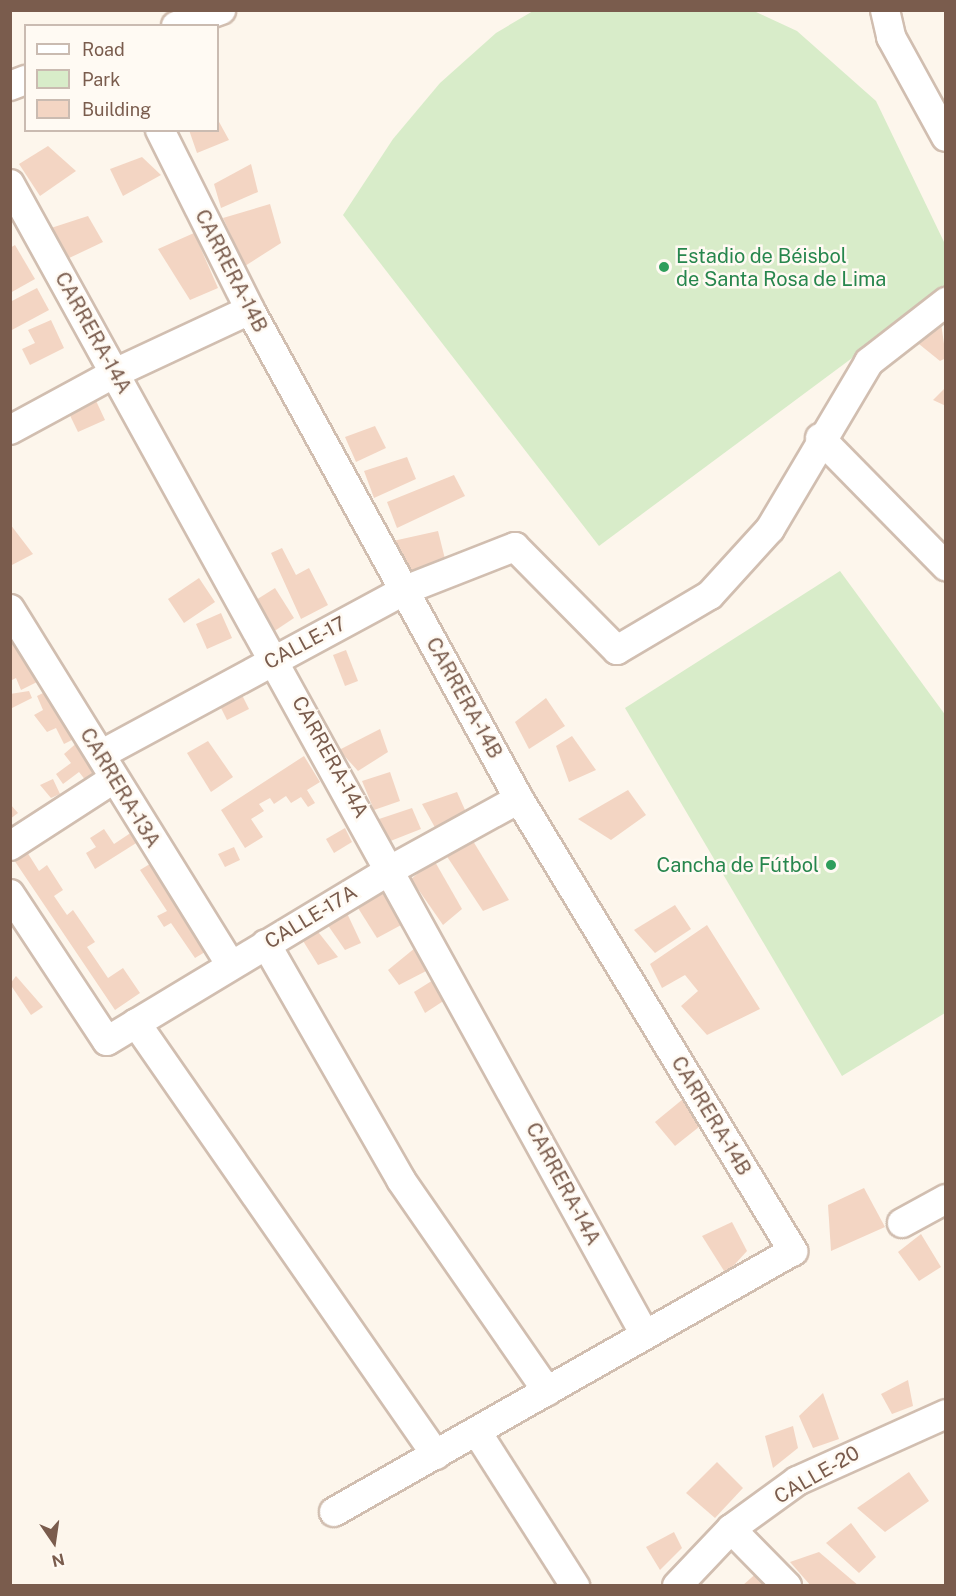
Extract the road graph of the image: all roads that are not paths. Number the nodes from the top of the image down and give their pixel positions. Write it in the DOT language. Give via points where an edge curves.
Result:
graph roads {
  1 [pos="221,10"];
  2 [pos="885,10"];
  3 [pos="182,24"];
  4 [pos="161,132"];
  5 [pos="945,137"];
  6 [pos="10,184"];
  7 [pos="943,309"];
  8 [pos="250,310"];
  9 [pos="115,373"];
  10 [pos="10,430"];
  11 [pos="820,438"];
  12 [pos="945,566"];
  13 [pos="405,590"];
  14 [pos="10,609"];
  15 [pos="275,658"];
  16 [pos="102,754"];
  17 [pos="112,780"];
  18 [pos="519,799"];
  19 [pos="10,846"];
  20 [pos="392,868"];
  21 [pos="10,894"];
  22 [pos="266,944"];
  23 [pos="231,965"];
  24 [pos="136,1023"];
  25 [pos="945,1199"];
  26 [pos="902,1223"];
  27 [pos="644,1333"];
  28 [pos="547,1391"];
  29 [pos="945,1414"];
  30 [pos="477,1432"];
  31 [pos="436,1455"];
  32 [pos="334,1512"];
  33 [pos="731,1529"];
  34 [pos="575,1586"];
  35 [pos="677,1586"];
  36 [pos="787,1586"];
  1 -- 3 [label="street"];
  2 -- 5 [label="street" via="891,37"];
  4 -- 8 [label="street, CARRERA-14B"];
  6 -- 9 [label="street, CARRERA-14A"];
  7 -- 11 [label="street" via="869,362"];
  8 -- 9 [label="street"];
  8 -- 13 [label="street, CARRERA-14B"];
  9 -- 10 [label="street"];
  9 -- 15 [label="street, CARRERA-14A"];
  11 -- 12 [label="street"];
  11 -- 13 [label="street, CALLE-17" via="770,529 710,595 617,650 515,547"];
  13 -- 15 [label="street, CALLE-17"];
  13 -- 18 [label="street, CARRERA-14B"];
  14 -- 16 [label="street, CARRERA-13A"];
  15 -- 16 [label="street, CALLE-17"];
  15 -- 20 [label="street, CARRERA-14A"];
  16 -- 17 [label="street, CARRERA-13A"];
  17 -- 19 [label="street"];
  17 -- 23 [label="street, CARRERA-13A"];
  18 -- 20 [label="street, CALLE-17A"];
  18 -- 27 [label="street, CARRERA-14B" via="793,1251"];
  20 -- 22 [label="street, CALLE-17A"];
  20 -- 27 [label="street, CARRERA-14A"];
  21 -- 24 [label="street, CALLE-17A" via="107,1041"];
  22 -- 23 [label="street, CALLE-17A"];
  22 -- 28 [label="street" via="401,1180"];
  23 -- 24 [label="street, CALLE-17A"];
  24 -- 31 [label="street"];
  25 -- 26 [label="street"];
  27 -- 28 [label="street"];
  28 -- 30 [label="street"];
  29 -- 33 [label="street, CALLE-20" via="797,1481"];
  30 -- 31 [label="street"];
  30 -- 34 [label="street"];
  31 -- 32 [label="street"];
  33 -- 35 [label="street, CALLE-20"];
  33 -- 36 [label="street"];
}
